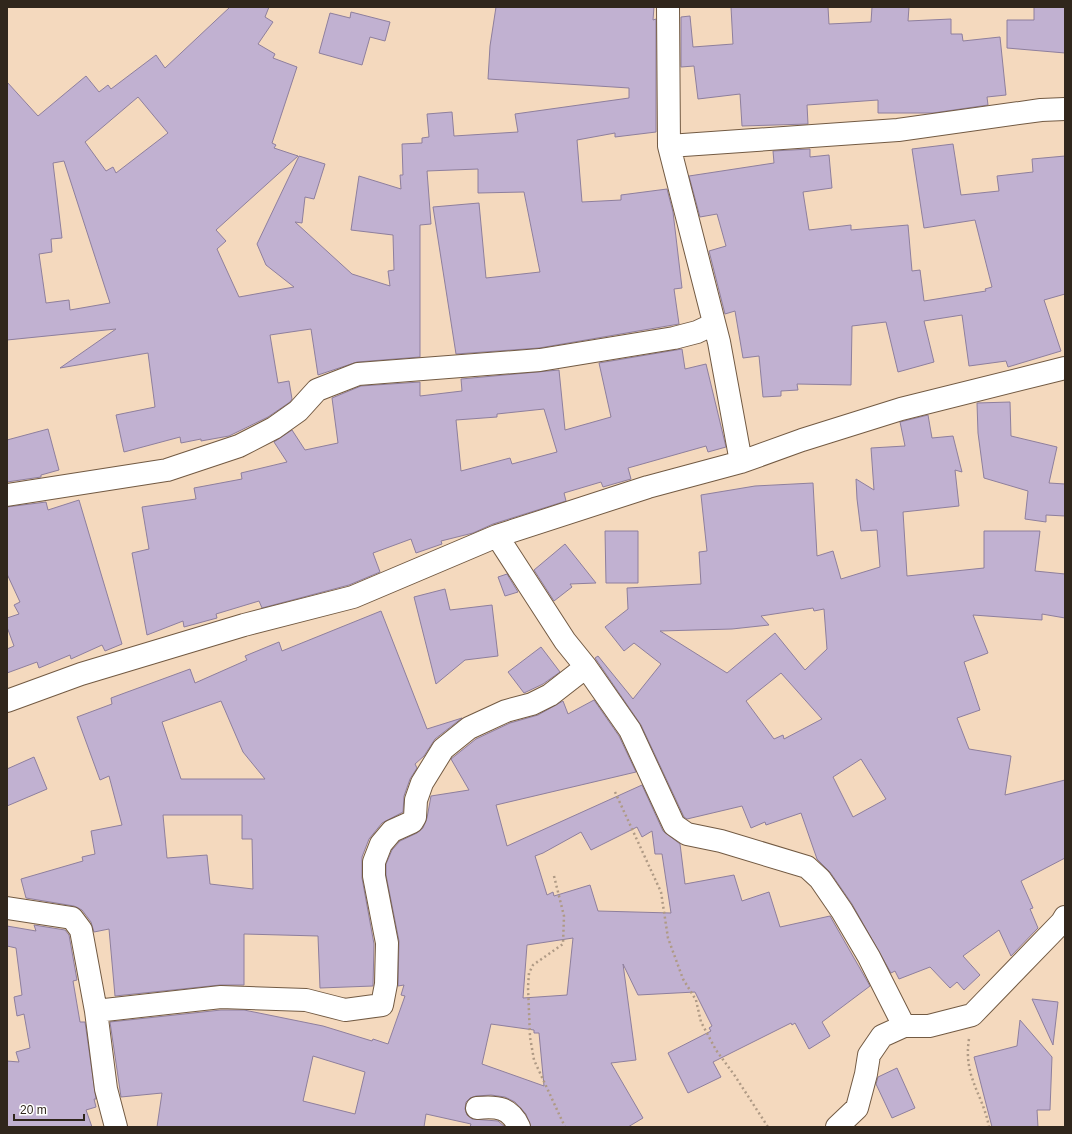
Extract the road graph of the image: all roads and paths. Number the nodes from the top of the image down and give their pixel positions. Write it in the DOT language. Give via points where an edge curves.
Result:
graph roads {
  1 [pos="668,7"];
  2 [pos="1065,109"];
  3 [pos="669,146"];
  4 [pos="714,324"];
  5 [pos="1065,368"];
  6 [pos="741,462"];
  7 [pos="7,495"];
  8 [pos="497,536"];
  9 [pos="586,667"];
  10 [pos="7,701"];
  11 [pos="615,792"];
  12 [pos="554,876"];
  13 [pos="7,908"];
  14 [pos="1065,917"];
  15 [pos="96,1012"];
  16 [pos="972,1015"];
  17 [pos="904,1026"];
  18 [pos="477,1108"];
  19 [pos="116,1127"];
  20 [pos="519,1127"];
  21 [pos="565,1127"];
  22 [pos="768,1127"];
  23 [pos="837,1127"];
  24 [pos="989,1127"];
  1 -- 3 [label="street"];
  2 -- 3 [label="street" via="1041,110 898,130"];
  3 -- 4 [label="street"];
  4 -- 6 [label="street"];
  4 -- 7 [label="street" via="674,338 540,360 358,374 317,390 298,411 274,428 239,446 167,470"];
  5 -- 6 [label="street" via="901,409"];
  6 -- 8 [label="street" via="648,487"];
  8 -- 9 [label="street" via="565,641"];
  8 -- 10 [label="street" via="353,597 244,625 81,674"];
  9 -- 15 [label="street" via="532,704 506,711 468,728 443,749 422,783 412,822 392,831 381,844 374,862 374,876 387,943 386,984 382,1005 345,1010 306,1000 221,997"];
  9 -- 17 [label="street" via="630,730 674,825 687,834 721,841 807,867 820,879 842,911"];
  11 -- 22 [label="path" via="661,892 668,938 683,978 696,1000 701,1022 716,1050"];
  12 -- 21 [label="path" via="564,916 563,944 530,969 530,1037 534,1060"];
  13 -- 15 [label="street" via="72,918 78,924"];
  14 -- 16 [label="street"];
  15 -- 19 [label="street" via="106,1089"];
  16 -- 17 [label="street" via="929,1026"];
  16 -- 24 [label="path" via="967,1048 970,1076"];
  17 -- 23 [label="street" via="882,1036 869,1055 858,1108"];
  18 -- 20 [label="street" via="506,1110 514,1117"];
}
